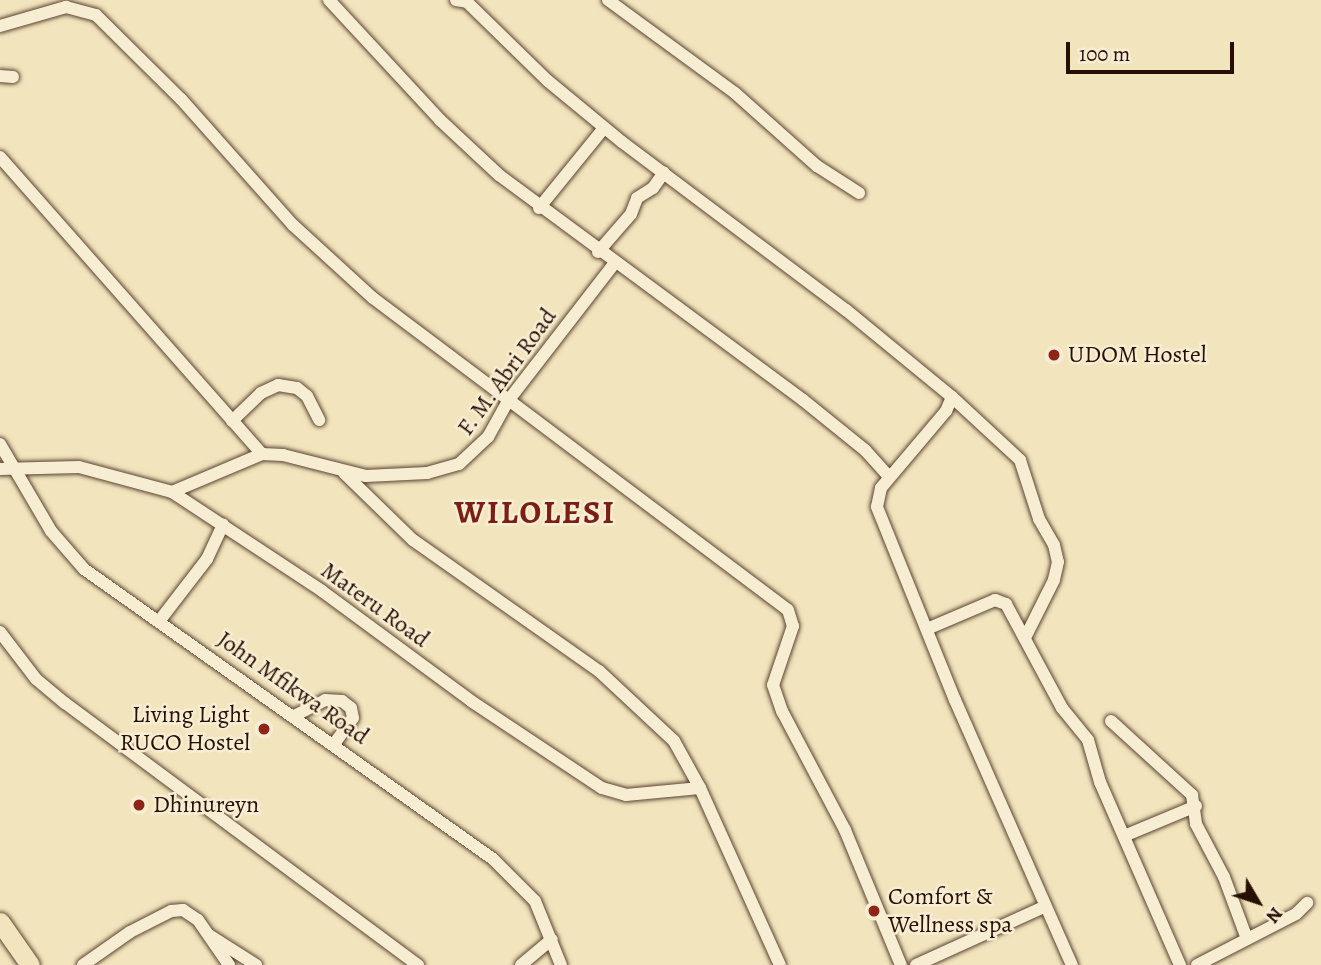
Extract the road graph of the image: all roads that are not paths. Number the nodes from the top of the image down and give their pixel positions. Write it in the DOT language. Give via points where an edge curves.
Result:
graph roads {
  1 [pos="329,0"];
  2 [pos="608,0"];
  3 [pos="464,1"];
  4 [pos="69,4"];
  5 [pos="0,26"];
  6 [pos="604,128"];
  7 [pos="0,157"];
  8 [pos="664,172"];
  9 [pos="859,193"];
  10 [pos="539,208"];
  11 [pos="598,252"];
  12 [pos="614,264"];
  13 [pos="952,397"];
  14 [pos="508,401"];
  15 [pos="319,420"];
  16 [pos="232,421"];
  17 [pos="0,444"];
  18 [pos="262,454"];
  19 [pos="15,466"];
  20 [pos="0,469"];
  21 [pos="344,473"];
  22 [pos="889,477"];
  23 [pos="172,492"];
  24 [pos="223,524"];
  25 [pos="160,620"];
  26 [pos="927,629"];
  27 [pos="0,632"];
  28 [pos="1026,636"];
  29 [pos="296,715"];
  30 [pos="1111,721"];
  31 [pos="335,743"];
  32 [pos="700,788"];
  33 [pos="1196,806"];
  34 [pos="1124,836"];
  35 [pos="1307,903"];
  36 [pos="1044,907"];
  37 [pos="0,922"];
  38 [pos="209,935"];
  39 [pos="552,939"];
  40 [pos="1247,939"];
  41 [pos="30,965"];
  42 [pos="83,965"];
  43 [pos="229,965"];
  44 [pos="256,965"];
  45 [pos="418,965"];
  46 [pos="521,965"];
  47 [pos="561,965"];
  48 [pos="780,965"];
  49 [pos="901,965"];
  50 [pos="916,965"];
  51 [pos="1072,965"];
  52 [pos="1180,965"];
  53 [pos="1197,965"];
  1 -- 10 [label="street" via="440,121"];
  2 -- 9 [label="street" via="735,93 817,166"];
  3 -- 6 [label="street"];
  4 -- 5 [label="street"];
  4 -- 14 [label="street" via="96,15 181,99 312,243 373,298"];
  6 -- 8 [label="street"];
  6 -- 10 [label="street"];
  7 -- 16 [label="street"];
  8 -- 11 [label="street" via="653,188 637,198 631,214"];
  8 -- 13 [label="street"];
  10 -- 11 [label="street"];
  11 -- 12 [label="street"];
  12 -- 14 [label="street, F. M. Abri Road"];
  12 -- 22 [label="street" via="803,400 865,450"];
  13 -- 22 [label="street" via="946,411"];
  13 -- 28 [label="street" via="1020,460 1039,519 1054,545 1058,562 1054,580"];
  14 -- 21 [label="street, F. M. Abri Road" via="480,447 453,466 393,476"];
  14 -- 49 [label="street" via="788,610 793,626 774,685 782,711 845,830"];
  15 -- 16 [label="street" via="307,396 297,388 278,385 261,393"];
  16 -- 18 [label="street"];
  17 -- 19 [label="street, John Mfikwa Road"];
  18 -- 21 [label="street, F. M. Abri Road" via="283,455"];
  18 -- 23 [label="street"];
  19 -- 20 [label="street"];
  19 -- 23 [label="street, Materu Road" via="103,471"];
  19 -- 25 [label="street, John Mfikwa Road" via="63,548 84,569"];
  21 -- 32 [label="street" via="413,540 599,671 647,711 674,741"];
  22 -- 26 [label="street" via="876,498 877,507"];
  23 -- 24 [label="street, Materu Road"];
  24 -- 25 [label="street" via="207,559"];
  24 -- 32 [label="street, Materu Road" via="602,788 626,795"];
  25 -- 29 [label="street, John Mfikwa Road"];
  26 -- 28 [label="street" via="1003,600"];
  26 -- 36 [label="street"];
  27 -- 45 [label="street" via="36,678 65,703"];
  28 -- 34 [label="street" via="1062,708 1088,740"];
  29 -- 31 [label="street, John Mfikwa Road"];
  29 -- 31 [label="street" via="325,700 342,701 354,713"];
  30 -- 33 [label="street" via="1187,787"];
  31 -- 39 [label="street, John Mfikwa Road" via="515,878 535,901"];
  32 -- 48 [label="street"];
  33 -- 34 [label="street"];
  33 -- 40 [label="street" via="1196,824 1224,877"];
  34 -- 52 [label="street"];
  35 -- 40 [label="street" via="1296,914"];
  36 -- 50 [label="street"];
  36 -- 51 [label="street"];
  37 -- 41 [label="highway"];
  38 -- 42 [label="street" via="195,916 171,911"];
  38 -- 43 [label="street"];
  38 -- 44 [label="street"];
  39 -- 46 [label="street"];
  39 -- 47 [label="street, John Mfikwa Road"];
  40 -- 53 [label="street"];
}
